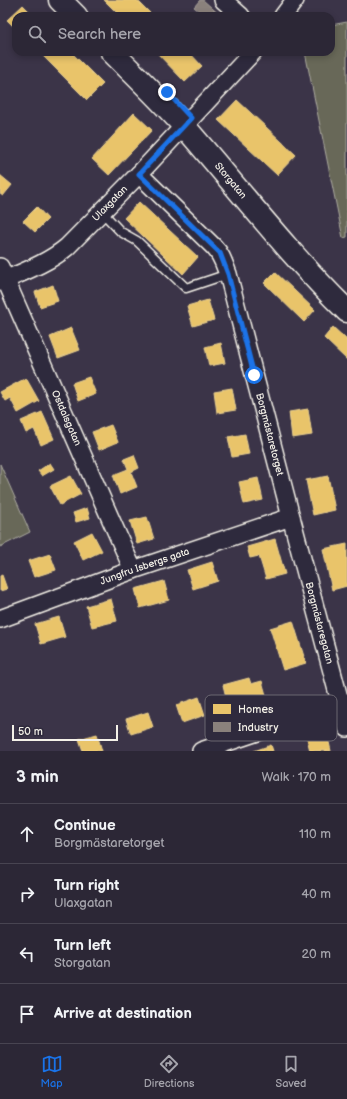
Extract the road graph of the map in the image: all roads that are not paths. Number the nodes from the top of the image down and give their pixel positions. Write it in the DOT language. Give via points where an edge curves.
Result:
graph roads {
  1 [pos="223,0"];
  2 [pos="295,0"];
  3 [pos="236,12"];
  4 [pos="286,12"];
  5 [pos="116,56"];
  6 [pos="130,56"];
  7 [pos="249,56"];
  8 [pos="187,122"];
  9 [pos="139,174"];
  10 [pos="102,212"];
  11 [pos="228,274"];
  12 [pos="2,276"];
  13 [pos="347,294"];
  14 [pos="347,311"];
  15 [pos="291,517"];
  16 [pos="133,570"];
  17 [pos="0,619"];
  18 [pos="344,703"];
  19 [pos="347,728"];
  20 [pos="231,741"];
  21 [pos="201,751"];
  1 -- 3 [label="street"];
  2 -- 4 [label="street"];
  5 -- 8 [label="main road, Storgatan" via="159,99"];
  6 -- 8 [label="main road, Storgatan"];
  7 -- 8 [label="street, Ulaxgatan"];
  8 -- 9 [label="street, Ulaxgatan"];
  8 -- 13 [label="main road, Storgatan"];
  8 -- 14 [label="main road, Storgatan" via="293,253"];
  9 -- 10 [label="street, Ulaxgatan"];
  9 -- 11 [label="street, Borgmästaretorget" via="220,253"];
  10 -- 11 [label="lane" via="121,232 137,241 186,288"];
  10 -- 12 [label="street, Ulaxgatan" via="49,260"];
  11 -- 15 [label="street, Borgmästaretorget"];
  12 -- 16 [label="street, Ostdalsgatan"];
  15 -- 16 [label="street, Jungfru Isbergs gata"];
  15 -- 18 [label="street, Borgmästaregatan"];
  16 -- 17 [label="street, Jungfru Isbergs gata"];
  18 -- 19 [label="street, Borgmästaregatan"];
  20 -- 21 [label="street"];
}
